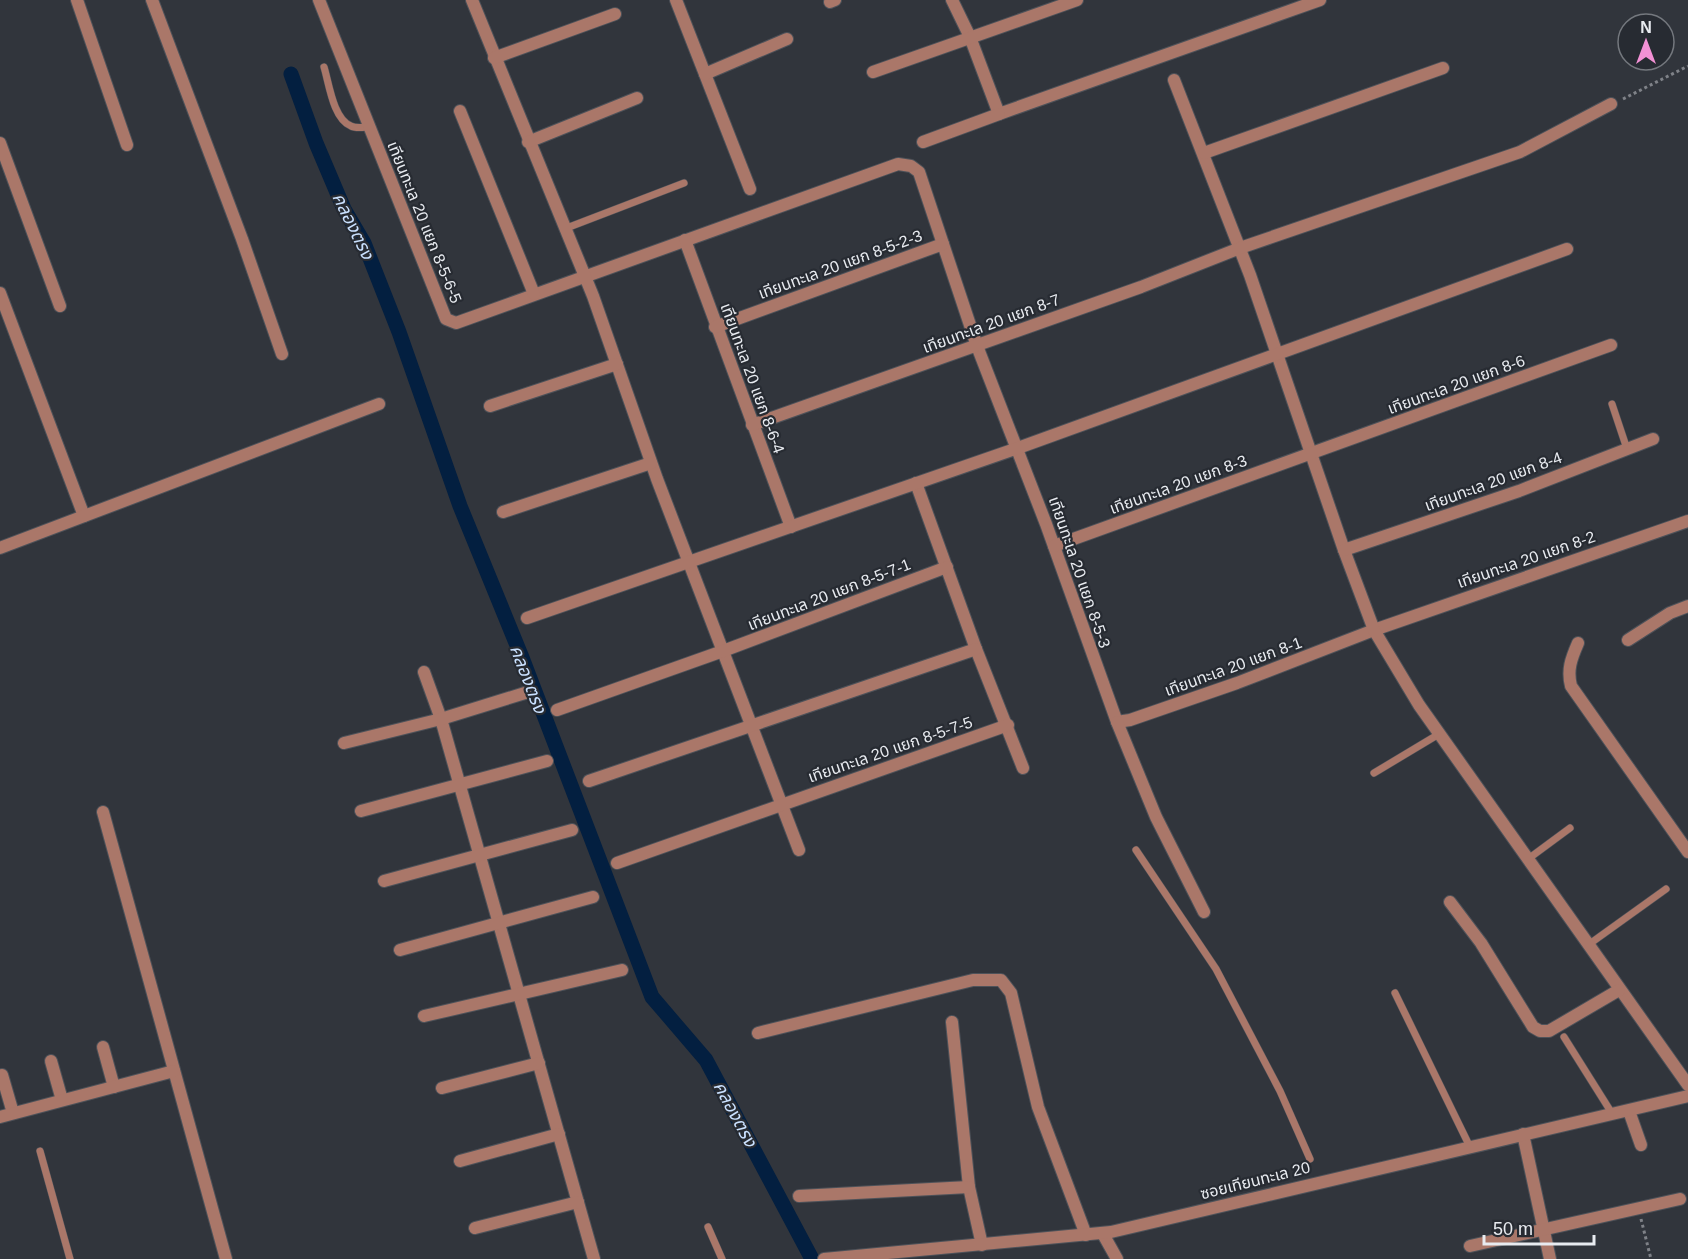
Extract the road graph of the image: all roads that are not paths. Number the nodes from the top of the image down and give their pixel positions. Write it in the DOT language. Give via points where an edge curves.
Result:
graph roads {
  1 [pos="77,0"];
  2 [pos="152,0"];
  3 [pos="319,0"];
  4 [pos="472,0"];
  5 [pos="676,0"];
  6 [pos="952,0"];
  7 [pos="1077,0"];
  8 [pos="1320,0"];
  9 [pos="615,14"];
  10 [pos="970,37"];
  11 [pos="787,39"];
  12 [pos="494,58"];
  13 [pos="324,67"];
  14 [pos="1443,68"];
  15 [pos="873,72"];
  16 [pos="705,74"];
  17 [pos="1174,80"];
  18 [pos="637,98"];
  19 [pos="1611,105"];
  20 [pos="460,111"];
  21 [pos="999,114"];
  22 [pos="370,127"];
  23 [pos="528,142"];
  24 [pos="923,142"];
  25 [pos="0,143"];
  26 [pos="127,145"];
  27 [pos="1204,153"];
  28 [pos="684,183"];
  29 [pos="750,189"];
  30 [pos="564,229"];
  31 [pos="685,240"];
  32 [pos="942,244"];
  33 [pos="1240,248"];
  34 [pos="1567,249"];
  35 [pos="584,276"];
  36 [pos="0,293"];
  37 [pos="534,294"];
  38 [pos="60,306"];
  39 [pos="715,327"];
  40 [pos="1611,345"];
  41 [pos="977,346"];
  42 [pos="282,354"];
  43 [pos="1277,355"];
  44 [pos="617,364"];
  45 [pos="379,404"];
  46 [pos="1612,404"];
  47 [pos="490,406"];
  48 [pos="752,425"];
  49 [pos="1653,439"];
  50 [pos="1018,448"];
  51 [pos="1627,449"];
  52 [pos="1313,454"];
  53 [pos="651,463"];
  54 [pos="916,483"];
  55 [pos="503,512"];
  56 [pos="84,516"];
  57 [pos="1688,521"];
  58 [pos="791,527"];
  59 [pos="1054,546"];
  60 [pos="0,548"];
  61 [pos="1344,550"];
  62 [pos="689,562"];
  63 [pos="947,567"];
  64 [pos="1688,606"];
  65 [pos="527,618"];
  66 [pos="1374,630"];
  67 [pos="1628,640"];
  68 [pos="1578,644"];
  69 [pos="976,649"];
  70 [pos="723,651"];
  71 [pos="424,672"];
  72 [pos="525,693"];
  73 [pos="557,710"];
  74 [pos="441,718"];
  75 [pos="1117,722"];
  76 [pos="1008,725"];
  77 [pos="752,726"];
  78 [pos="1439,734"];
  79 [pos="344,743"];
  80 [pos="547,761"];
  81 [pos="1023,768"];
  82 [pos="1374,773"];
  83 [pos="589,781"];
  84 [pos="460,785"];
  85 [pos="782,804"];
  86 [pos="361,811"];
  87 [pos="103,812"];
  88 [pos="1570,828"];
  89 [pos="572,830"];
  90 [pos="800,850"];
  91 [pos="1136,850"];
  92 [pos="1688,852"];
  93 [pos="480,854"];
  94 [pos="1528,860"];
  95 [pos="617,863"];
  96 [pos="384,881"];
  97 [pos="1666,889"];
  98 [pos="593,897"];
  99 [pos="1450,902"];
  100 [pos="1204,912"];
  101 [pos="498,925"];
  102 [pos="1588,945"];
  103 [pos="400,950"];
  104 [pos="622,970"];
  105 [pos="1619,990"];
  106 [pos="519,992"];
  107 [pos="1395,993"];
  108 [pos="424,1016"];
  109 [pos="952,1022"];
  110 [pos="758,1033"];
  111 [pos="1564,1037"];
  112 [pos="103,1047"];
  113 [pos="51,1061"];
  114 [pos="539,1063"];
  115 [pos="174,1071"];
  116 [pos="2,1075"];
  117 [pos="1688,1085"];
  118 [pos="114,1087"];
  119 [pos="442,1088"];
  120 [pos="1688,1096"];
  121 [pos="62,1100"];
  122 [pos="1629,1111"];
  123 [pos="13,1113"];
  124 [pos="1613,1115"];
  125 [pos="0,1117"];
  126 [pos="559,1134"];
  127 [pos="1523,1134"];
  128 [pos="1641,1145"];
  129 [pos="1470,1147"];
  130 [pos="40,1151"];
  131 [pos="1310,1159"];
  132 [pos="460,1161"];
  133 [pos="969,1187"];
  134 [pos="800,1196"];
  135 [pos="1680,1199"];
  136 [pos="578,1202"];
  137 [pos="708,1227"];
  138 [pos="475,1228"];
  139 [pos="1544,1229"];
  140 [pos="1103,1233"];
  141 [pos="1086,1235"];
  142 [pos="982,1245"];
  143 [pos="1470,1246"];
  144 [pos="70,1259"];
  145 [pos="226,1259"];
  146 [pos="594,1259"];
  147 [pos="722,1259"];
  148 [pos="824,1259"];
  149 [pos="1116,1259"];
  150 [pos="1550,1259"];
  1 -- 26 [label="street"];
  2 -- 42 [label="street"];
  3 -- 22 [label="street, เทียนทะเล 20 แยก 8-5-6-5"];
  4 -- 12 [label="street"];
  5 -- 16 [label="street"];
  6 -- 10 [label="street"];
  7 -- 10 [label="street"];
  8 -- 21 [label="street"];
  9 -- 12 [label="street"];
  10 -- 15 [label="street"];
  10 -- 21 [label="street"];
  11 -- 16 [label="street"];
  12 -- 23 [label="street"];
  13 -- 22 [label="lane" via="344,122"];
  14 -- 27 [label="street"];
  16 -- 29 [label="street"];
  17 -- 27 [label="street"];
  18 -- 23 [label="street"];
  19 -- 33 [label="street, เทียนทะเล 20 แยก 8-7" via="1520,152"];
  20 -- 37 [label="street"];
  21 -- 24 [label="street"];
  22 -- 37 [label="street, เทียนทะเล 20 แยก 8-5-6-5" via="446,318 456,323"];
  23 -- 30 [label="street"];
  25 -- 38 [label="street"];
  27 -- 33 [label="street"];
  28 -- 30 [label="lane"];
  30 -- 35 [label="street"];
  31 -- 32 [label="street, เทียนทะเล 20 แยก 8-5-6-5" via="898,164 910,165 919,172"];
  31 -- 35 [label="street, เทียนทะเล 20 แยก 8-5-6-5"];
  31 -- 39 [label="street, เทียนทะเล 20 แยก 8-6-4"];
  32 -- 39 [label="street, เทียนทะเล 20 แยก 8-5-2-3"];
  32 -- 41 [label="street, เทียนทะเล 20 แยก 8-5-3"];
  33 -- 41 [label="street, เทียนทะเล 20 แยก 8-7"];
  33 -- 43 [label="street"];
  34 -- 43 [label="street"];
  35 -- 37 [label="street, เทียนทะเล 20 แยก 8-5-6-5"];
  35 -- 44 [label="street"];
  36 -- 56 [label="street"];
  39 -- 48 [label="street, เทียนทะเล 20 แยก 8-6-4"];
  40 -- 52 [label="street, เทียนทะเล 20 แยก 8-6"];
  41 -- 48 [label="street, เทียนทะเล 20 แยก 8-7"];
  41 -- 50 [label="street, เทียนทะเล 20 แยก 8-5-3"];
  43 -- 50 [label="street"];
  43 -- 52 [label="street"];
  44 -- 47 [label="street"];
  44 -- 53 [label="street"];
  45 -- 56 [label="street"];
  46 -- 51 [label="lane"];
  48 -- 58 [label="street, เทียนทะเล 20 แยก 8-6-4"];
  49 -- 51 [label="street, เทียนทะเล 20 แยก 8-4"];
  50 -- 54 [label="street"];
  50 -- 59 [label="street, เทียนทะเล 20 แยก 8-5-3"];
  51 -- 61 [label="street, เทียนทะเล 20 แยก 8-4" via="1519,491"];
  52 -- 59 [label="street, เทียนทะเล 20 แยก 8-3"];
  52 -- 61 [label="street"];
  53 -- 55 [label="street"];
  53 -- 62 [label="street"];
  54 -- 58 [label="street"];
  54 -- 63 [label="street"];
  56 -- 60 [label="street"];
  57 -- 66 [label="street, เทียนทะเล 20 แยก 8-2"];
  58 -- 62 [label="street"];
  59 -- 75 [label="street, เทียนทะเล 20 แยก 8-5-3"];
  61 -- 66 [label="street"];
  62 -- 65 [label="street"];
  62 -- 70 [label="street"];
  63 -- 69 [label="street"];
  63 -- 70 [label="street, เทียนทะเล 20 แยก 8-5-7-1"];
  64 -- 67 [label="street"];
  66 -- 75 [label="street, เทียนทะเล 20 แยก 8-1" via="1237,683"];
  66 -- 78 [label="street"];
  68 -- 92 [label="street" via="1570,661 1571,686"];
  69 -- 76 [label="street"];
  69 -- 77 [label="street"];
  70 -- 73 [label="street, เทียนทะเล 20 แยก 8-5-7-1"];
  70 -- 77 [label="street"];
  71 -- 74 [label="street"];
  72 -- 74 [label="street"];
  74 -- 79 [label="street"];
  74 -- 84 [label="street"];
  75 -- 100 [label="street" via="1156,817"];
  76 -- 81 [label="street"];
  76 -- 85 [label="street, เทียนทะเล 20 แยก 8-5-7-5"];
  77 -- 83 [label="street"];
  77 -- 85 [label="street"];
  78 -- 82 [label="lane"];
  78 -- 94 [label="street"];
  80 -- 84 [label="street"];
  84 -- 86 [label="street"];
  84 -- 93 [label="street"];
  85 -- 90 [label="street"];
  85 -- 95 [label="street, เทียนทะเล 20 แยก 8-5-7-5"];
  87 -- 115 [label="street"];
  88 -- 94 [label="lane"];
  89 -- 93 [label="street"];
  91 -- 131 [label="lane" via="1216,969 1280,1091"];
  93 -- 96 [label="street"];
  93 -- 101 [label="street"];
  94 -- 102 [label="street"];
  97 -- 102 [label="lane"];
  98 -- 101 [label="street"];
  99 -- 105 [label="street" via="1476,935 1533,1027 1540,1031 1550,1031"];
  101 -- 103 [label="street"];
  101 -- 106 [label="street"];
  102 -- 105 [label="street"];
  104 -- 106 [label="street"];
  105 -- 117 [label="street"];
  106 -- 108 [label="street"];
  106 -- 114 [label="street"];
  107 -- 129 [label="lane"];
  109 -- 133 [label="street"];
  110 -- 141 [label="street" via="973,980 1001,980 1011,993 1038,1107"];
  111 -- 124 [label="lane"];
  112 -- 118 [label="street"];
  113 -- 121 [label="street"];
  114 -- 119 [label="street"];
  114 -- 126 [label="street"];
  115 -- 118 [label="street"];
  115 -- 145 [label="street"];
  116 -- 123 [label="street"];
  118 -- 121 [label="street"];
  120 -- 122 [label="street, ซอยเทียนทะเล 20"];
  121 -- 123 [label="street"];
  122 -- 124 [label="street, ซอยเทียนทะเล 20"];
  122 -- 128 [label="street"];
  123 -- 125 [label="street"];
  124 -- 127 [label="street, ซอยเทียนทะเล 20"];
  126 -- 132 [label="street"];
  126 -- 136 [label="street"];
  127 -- 129 [label="street, ซอยเทียนทะเล 20"];
  127 -- 139 [label="street"];
  129 -- 140 [label="street, ซอยเทียนทะเล 20" via="1318,1179"];
  130 -- 144 [label="lane"];
  133 -- 134 [label="street"];
  133 -- 142 [label="street"];
  135 -- 139 [label="street"];
  136 -- 138 [label="street"];
  136 -- 146 [label="street"];
  137 -- 147 [label="lane"];
  139 -- 143 [label="street"];
  139 -- 150 [label="street"];
  140 -- 141 [label="street, ซอยเทียนทะเล 20"];
  140 -- 149 [label="street"];
  141 -- 142 [label="street, ซอยเทียนทะเล 20"];
  142 -- 148 [label="street, ซอยเทียนทะเล 20"];
}
